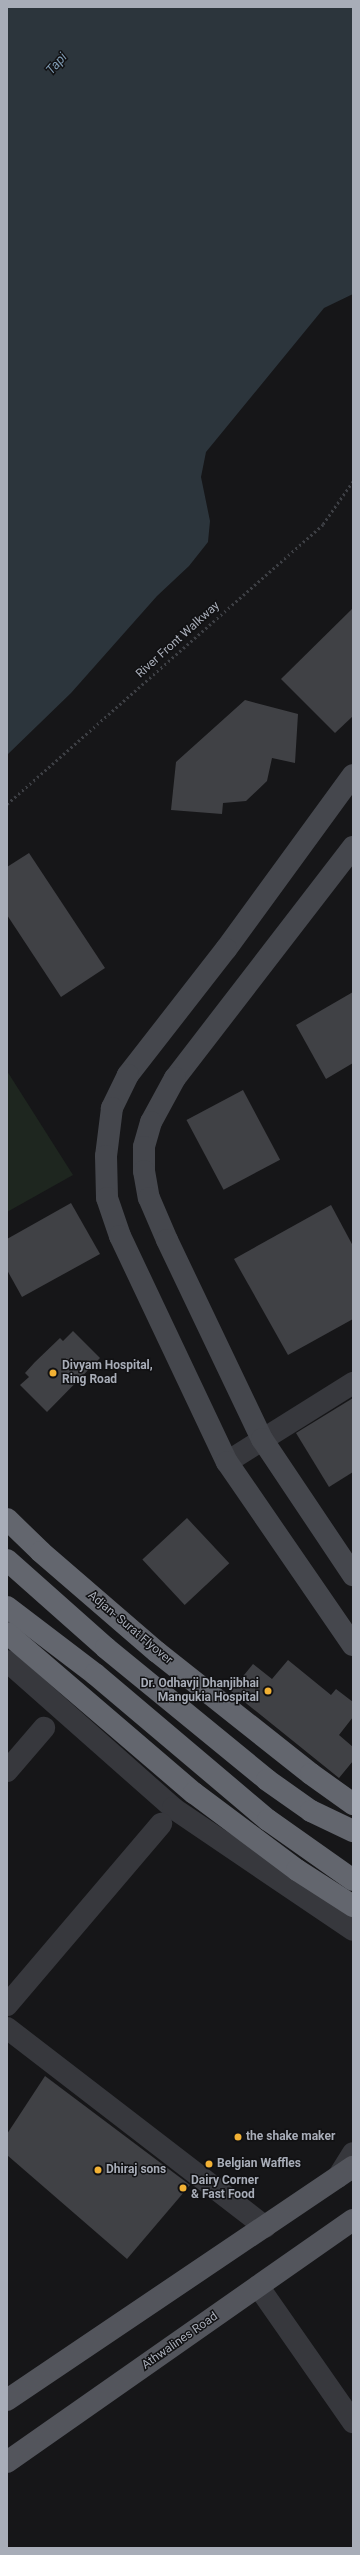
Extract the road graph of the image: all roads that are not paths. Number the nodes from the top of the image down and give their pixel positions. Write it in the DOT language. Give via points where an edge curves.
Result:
graph roads {
  1 [pos="353,775"];
  2 [pos="353,847"];
  3 [pos="353,1383"];
  4 [pos="262,1439"];
  5 [pos="227,1462"];
  6 [pos="7,1519"];
  7 [pos="7,1560"];
  8 [pos="353,1575"];
  9 [pos="7,1607"];
  10 [pos="7,1633"];
  11 [pos="353,1645"];
  12 [pos="7,1661"];
  13 [pos="44,1728"];
  14 [pos="7,1771"];
  15 [pos="353,1804"];
  16 [pos="311,1810"];
  17 [pos="353,1814"];
  18 [pos="161,1824"];
  19 [pos="353,1831"];
  20 [pos="353,1880"];
  21 [pos="353,1906"];
  22 [pos="353,1930"];
  23 [pos="7,2005"];
  24 [pos="7,2028"];
  25 [pos="353,2153"];
  26 [pos="346,2172"];
  27 [pos="353,2220"];
  28 [pos="264,2227"];
  29 [pos="258,2286"];
  30 [pos="7,2400"];
  31 [pos="353,2422"];
  32 [pos="7,2462"];
  1 -- 5 [label="street" via="226,949 128,1075 112,1108 106,1156 107,1198 120,1236"];
  2 -- 4 [label="street" via="175,1078 151,1122 144,1147 144,1171 152,1205"];
  3 -- 4 [label="street"];
  4 -- 5 [label="street"];
  4 -- 8 [label="street"];
  5 -- 11 [label="street"];
  6 -- 15 [label="highway, Adjan- Surat Flyover" via="41,1552 157,1652 311,1774"];
  7 -- 16 [label="highway" via="106,1648 267,1780"];
  9 -- 20 [label="highway" via="95,1674 268,1820"];
  10 -- 21 [label="highway" via="194,1793 297,1870"];
  12 -- 22 [label="street" via="173,1808"];
  13 -- 14 [label="street"];
  16 -- 17 [label="highway" via="340,1817"];
  16 -- 19 [label="highway"];
  18 -- 23 [label="street"];
  24 -- 28 [label="street"];
  25 -- 26 [label="street"];
  26 -- 28 [label="main road"];
  27 -- 29 [label="main road, Athwalines Road"];
  28 -- 30 [label="main road"];
  29 -- 31 [label="street"];
  29 -- 32 [label="main road, Athwalines Road"];
}
